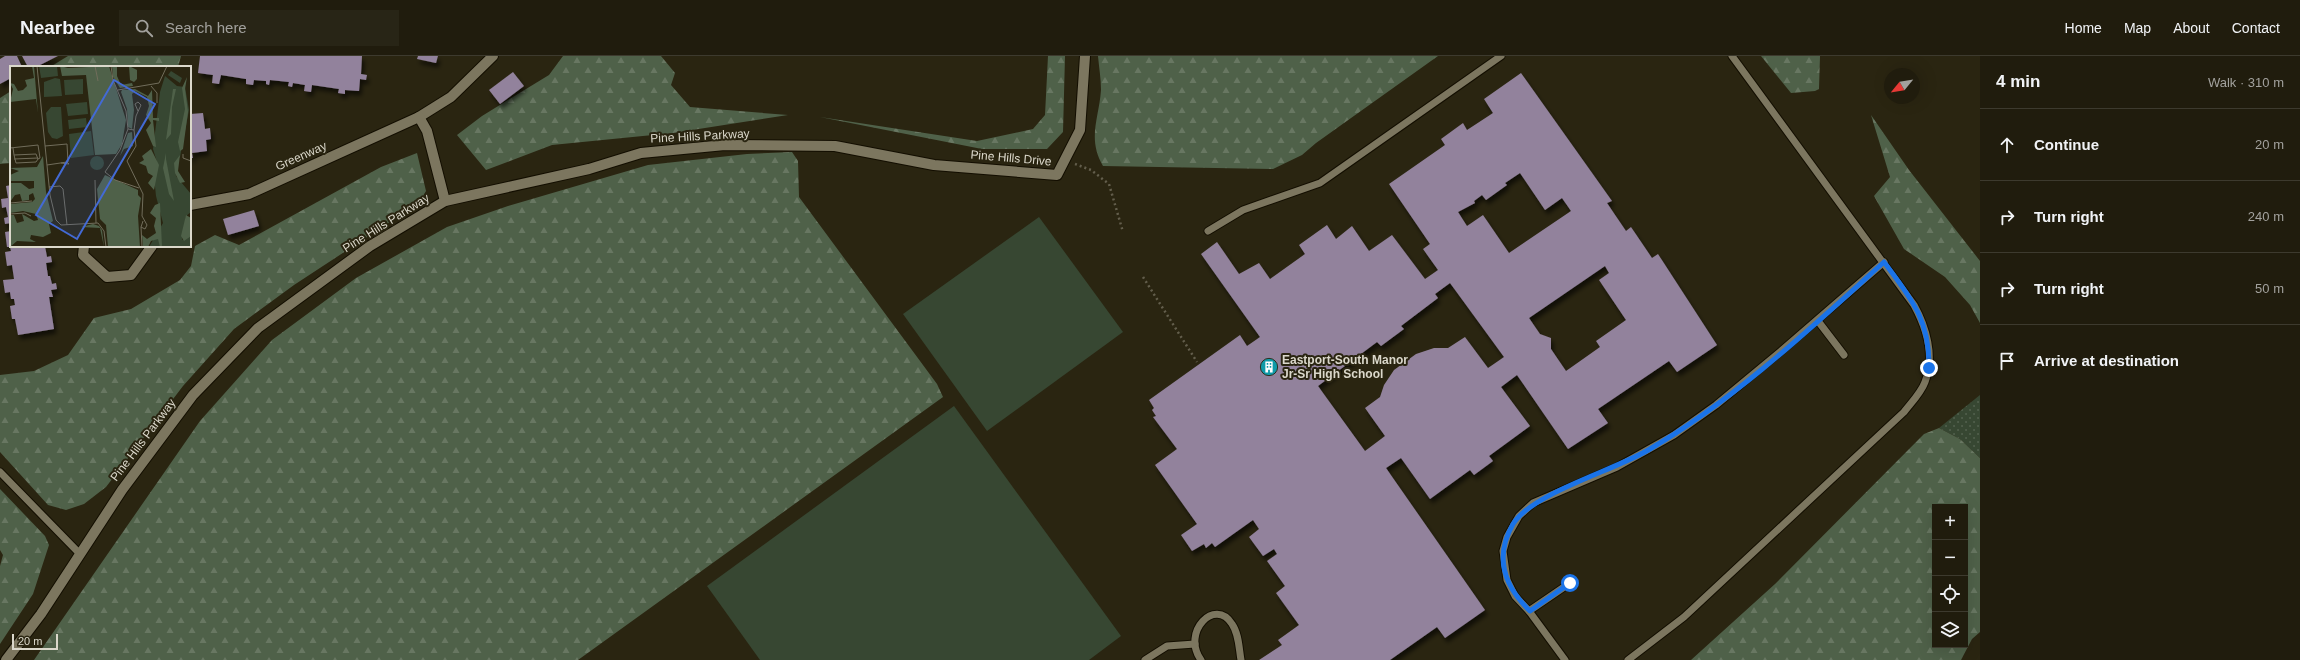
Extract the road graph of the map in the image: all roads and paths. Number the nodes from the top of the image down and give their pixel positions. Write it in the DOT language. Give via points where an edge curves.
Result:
graph roads {
  1 [pos="493,56"];
  2 [pos="1085,56"];
  3 [pos="1500,56"];
  4 [pos="1732,56"];
  5 [pos="419,117"];
  6 [pos="1064,160"];
  7 [pos="934,165"];
  8 [pos="445,201"];
  9 [pos="191,205"];
  10 [pos="1208,231"];
  11 [pos="1123,232"];
  12 [pos="84,247"];
  13 [pos="151,247"];
  14 [pos="1884,262"];
  15 [pos="1142,277"];
  16 [pos="1818,321"];
  17 [pos="1844,355"];
  18 [pos="1197,362"];
  19 [pos="0,472"];
  20 [pos="80,554"];
  21 [pos="1570,583"];
  22 [pos="1530,611"];
  23 [pos="1195,644"];
  24 [pos="6,660"];
  25 [pos="1145,660"];
  26 [pos="1202,660"];
  27 [pos="1241,660"];
  28 [pos="1565,660"];
  29 [pos="1628,660"];
  1 -- 5 [label="street, Greenway" via="451,97"];
  2 -- 6 [label="street, Pine Hills Drive" via="1080,130"];
  3 -- 10 [label="lane" via="1320,183 1243,210"];
  4 -- 14 [label="lane"];
  5 -- 8 [label="street" via="427,131"];
  5 -- 9 [label="street, Greenway" via="249,194"];
  6 -- 7 [label="street, Pine Hills Drive" via="1057,175"];
  6 -- 11 [label="path" via="1091,170 1109,184"];
  7 -- 8 [label="street, Pine Hills Parkway" via="835,146 725,145 641,153 589,169"];
  8 -- 20 [label="street, Pine Hills Parkway" via="370,246 258,328 193,395 122,490"];
  12 -- 13 [label="street" via="83,255 107,277 131,275"];
  14 -- 16 [label="lane"];
  14 -- 29 [label="lane" via="1914,305 1928,338 1929,368 1917,396 1904,412 1684,618"];
  15 -- 18 [label="path"];
  16 -- 17 [label="lane"];
  16 -- 22 [label="lane" via="1716,405 1674,435 1617,467 1533,503 1519,516 1507,537 1503,551 1504,565 1507,580 1515,596"];
  19 -- 20 [label="lane"];
  20 -- 24 [label="street, Pine Hills Parkway" via="41,614"];
  21 -- 22 [label="lane"];
  22 -- 28 [label="lane"];
  23 -- 25 [label="lane" via="1167,646"];
  23 -- 26 [label="lane"];
  23 -- 27 [label="lane" via="1197,628 1203,619 1213,615 1222,616 1232,623 1236,632"];
}
